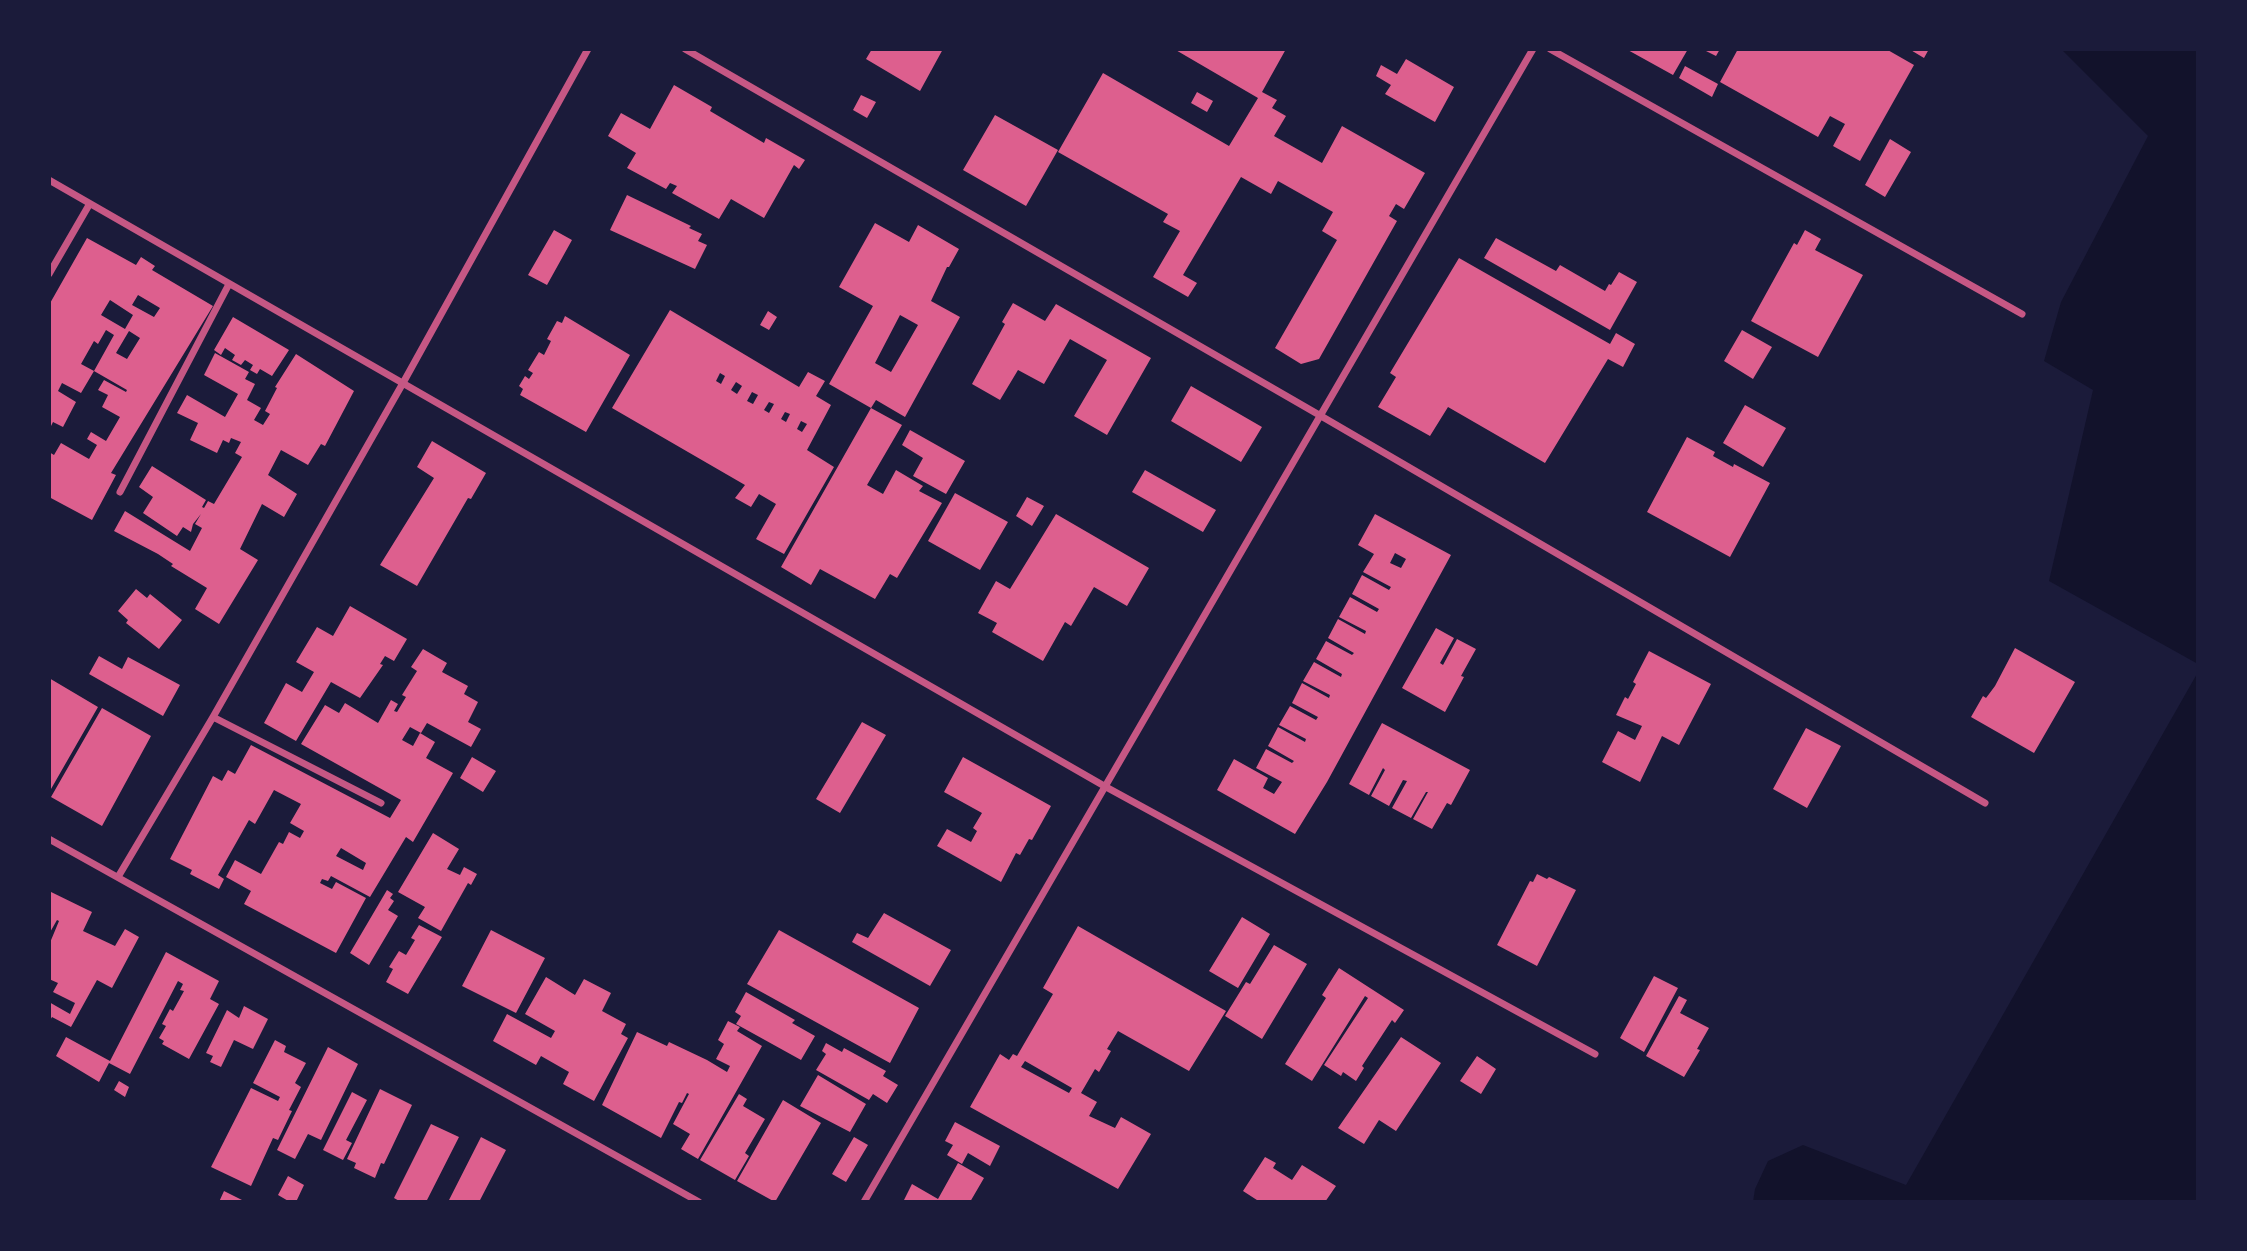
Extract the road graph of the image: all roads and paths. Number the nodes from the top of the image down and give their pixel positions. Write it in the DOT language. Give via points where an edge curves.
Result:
graph roads {
  1 [pos="588,49"];
  2 [pos="685,49"];
  3 [pos="1533,49"];
  4 [pos="1550,49"];
  5 [pos="49,180"];
  6 [pos="89,205"];
  7 [pos="49,274"];
  8 [pos="229,284"];
  9 [pos="2022,314"];
  10 [pos="403,383"];
  11 [pos="1321,416"];
  12 [pos="120,492"];
  13 [pos="213,717"];
  14 [pos="1106,787"];
  15 [pos="381,803"];
  16 [pos="1985,803"];
  17 [pos="49,839"];
  18 [pos="118,877"];
  19 [pos="1595,1054"];
  20 [pos="699,1202"];
  21 [pos="864,1202"];
  1 -- 10 [label="street"];
  2 -- 11 [label="street"];
  3 -- 11 [label="street"];
  4 -- 9 [label="street"];
  5 -- 6 [label="street"];
  6 -- 7 [label="street"];
  6 -- 8 [label="street"];
  8 -- 10 [label="street"];
  8 -- 12 [label="street"];
  10 -- 13 [label="street"];
  10 -- 14 [label="street"];
  11 -- 14 [label="street"];
  11 -- 16 [label="street"];
  13 -- 15 [label="street"];
  13 -- 18 [label="street"];
  14 -- 19 [label="street"];
  14 -- 21 [label="street"];
  17 -- 18 [label="street"];
  18 -- 20 [label="street"];
}
